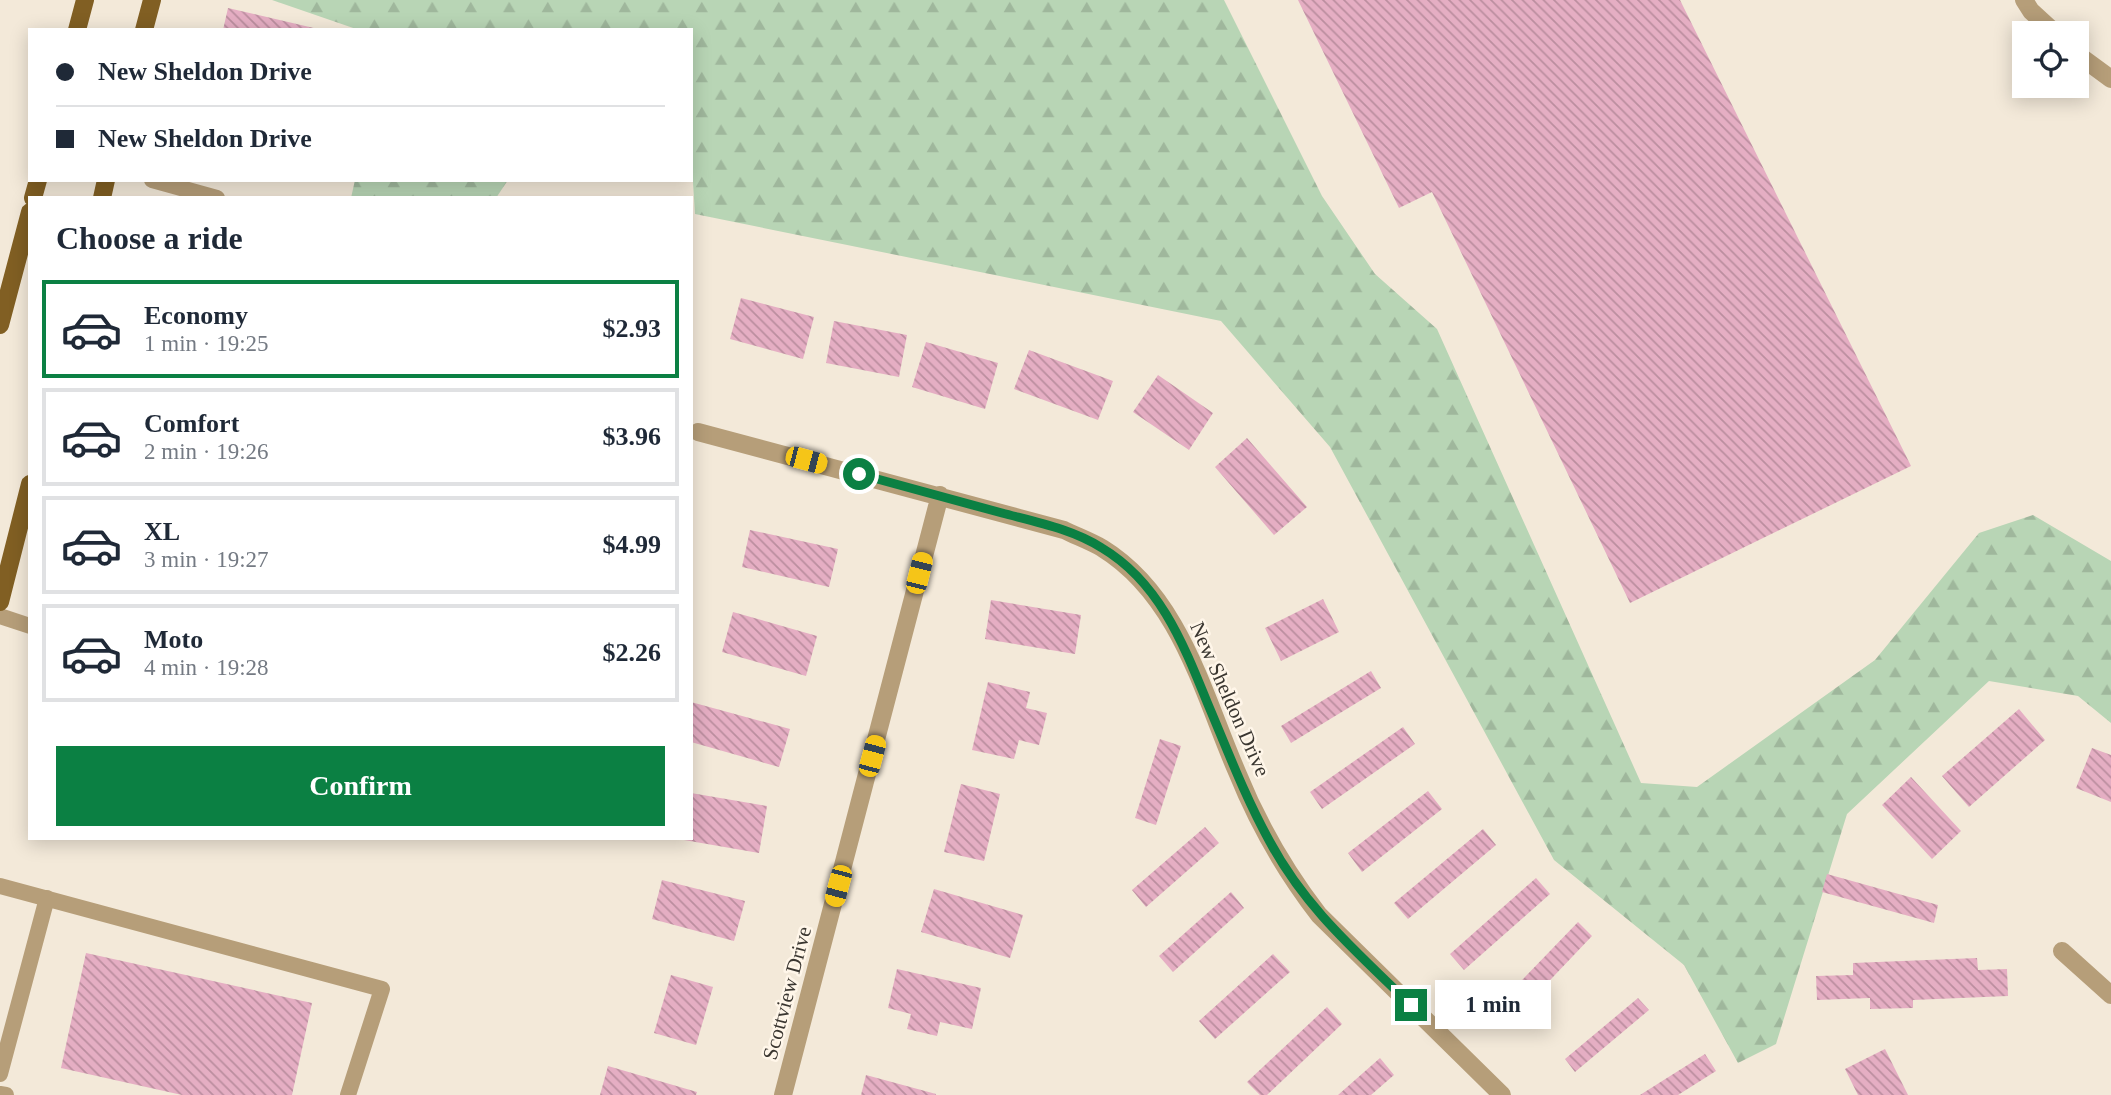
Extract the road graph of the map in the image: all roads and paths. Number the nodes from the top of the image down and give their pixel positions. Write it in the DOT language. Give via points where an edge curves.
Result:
graph roads {
  1 [pos="85,0"];
  2 [pos="152,0"];
  3 [pos="2024,0"];
  4 [pos="2042,21"];
  5 [pos="78,28"];
  6 [pos="145,28"];
  7 [pos="2089,63"];
  8 [pos="2111,79"];
  9 [pos="159,182"];
  10 [pos="210,196"];
  11 [pos="28,220"];
  12 [pos="0,325"];
  13 [pos="698,432"];
  14 [pos="28,492"];
  15 [pos="940,495"];
  16 [pos="0,601"];
  17 [pos="0,617"];
  18 [pos="28,625"];
  19 [pos="0,886"];
  20 [pos="47,898"];
  21 [pos="2062,951"];
  22 [pos="2111,995"];
  23 [pos="0,1074"];
  24 [pos="0,1094"];
  25 [pos="6,1095"];
  26 [pos="348,1095"];
  27 [pos="783,1095"];
  28 [pos="1502,1095"];
  1 -- 5 [label="main road"];
  2 -- 6 [label="main road"];
  3 -- 4 [label="street"];
  7 -- 8 [label="street"];
  9 -- 10 [label="lane"];
  11 -- 12 [label="main road"];
  13 -- 15 [label="street, New Sheldon Drive"];
  14 -- 16 [label="main road"];
  15 -- 27 [label="street, Scottview Drive"];
  15 -- 28 [label="street, New Sheldon Drive" via="1064,530 1101,547 1145,584 1185,648 1238,776 1296,885 1319,915"];
  17 -- 18 [label="lane"];
  19 -- 20 [label="lane"];
  20 -- 23 [label="lane"];
  20 -- 26 [label="lane" via="382,989"];
  21 -- 22 [label="street"];
  24 -- 25 [label="lane"];
}
